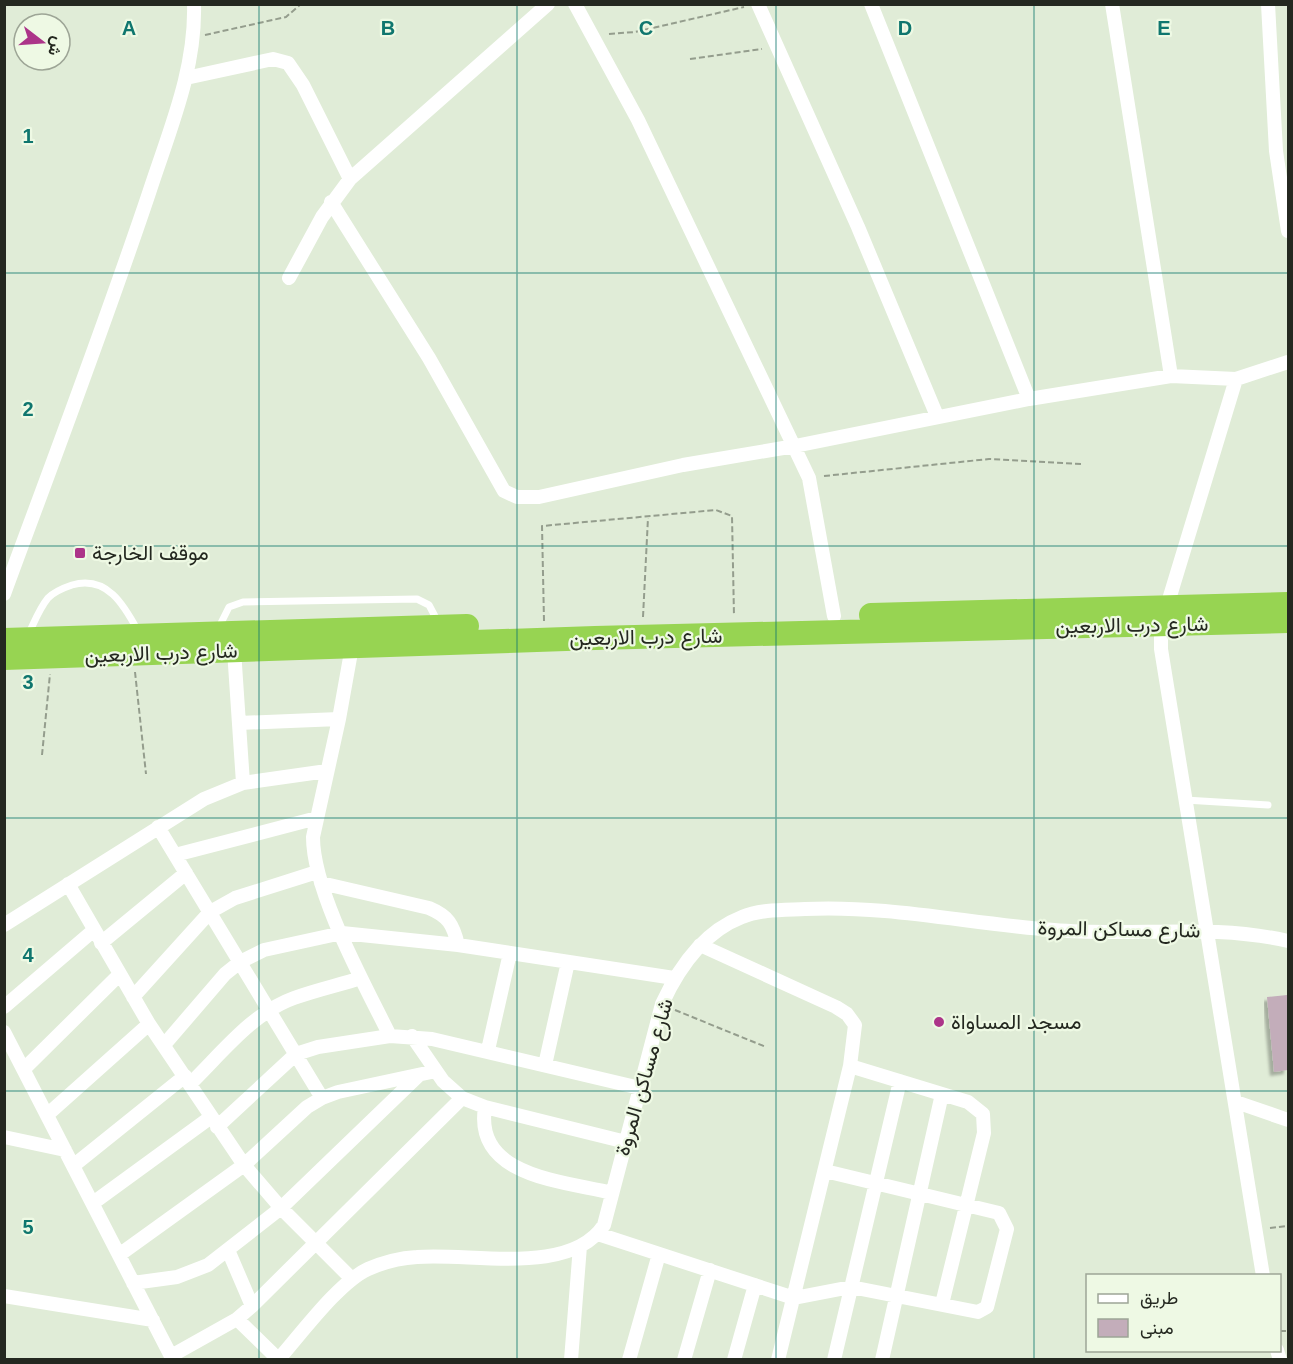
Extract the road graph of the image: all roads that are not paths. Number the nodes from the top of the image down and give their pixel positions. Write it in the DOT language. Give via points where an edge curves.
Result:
graph roads {
  1 [pos="194,4"];
  2 [pos="548,4"];
  3 [pos="575,4"];
  4 [pos="871,4"];
  5 [pos="1112,4"];
  6 [pos="1268,4"];
  7 [pos="751,6"];
  8 [pos="186,78"];
  9 [pos="350,179"];
  10 [pos="331,202"];
  11 [pos="1288,231"];
  12 [pos="289,278"];
  13 [pos="1288,362"];
  14 [pos="1172,376"];
  15 [pos="1236,379"];
  16 [pos="1029,399"];
  17 [pos="937,416"];
  18 [pos="795,446"];
  19 [pos="4,594"];
  20 [pos="1288,604"];
  21 [pos="1165,615"];
  22 [pos="834,616"];
  23 [pos="1288,621"];
  24 [pos="441,627"];
  25 [pos="595,629"];
  26 [pos="353,638"];
  27 [pos="15,640"];
  28 [pos="226,642"];
  29 [pos="137,644"];
  30 [pos="4,658"];
  31 [pos="339,719"];
  32 [pos="239,723"];
  33 [pos="327,771"];
  34 [pos="243,783"];
  35 [pos="1185,800"];
  36 [pos="1268,805"];
  37 [pos="317,818"];
  38 [pos="158,827"];
  39 [pos="175,855"];
  40 [pos="186,873"];
  41 [pos="319,878"];
  42 [pos="68,884"];
  43 [pos="210,912"];
  44 [pos="4,925"];
  45 [pos="94,930"];
  46 [pos="1207,930"];
  47 [pos="342,933"];
  48 [pos="1288,941"];
  49 [pos="101,943"];
  50 [pos="458,945"];
  51 [pos="700,945"];
  52 [pos="510,952"];
  53 [pos="240,962"];
  54 [pos="568,962"];
  55 [pos="119,975"];
  56 [pos="361,978"];
  57 [pos="674,978"];
  58 [pos="133,997"];
  59 [pos="4,1007"];
  60 [pos="270,1011"];
  61 [pos="149,1024"];
  62 [pos="4,1032"];
  63 [pos="390,1036"];
  64 [pos="412,1036"];
  65 [pos="164,1045"];
  66 [pos="488,1050"];
  67 [pos="9,1051"];
  68 [pos="296,1054"];
  69 [pos="545,1065"];
  70 [pos="850,1066"];
  71 [pos="24,1069"];
  72 [pos="436,1071"];
  73 [pos="419,1075"];
  74 [pos="188,1080"];
  75 [pos="900,1081"];
  76 [pos="640,1088"];
  77 [pos="942,1094"];
  78 [pos="322,1098"];
  79 [pos="462,1098"];
  80 [pos="1236,1102"];
  81 [pos="485,1107"];
  82 [pos="47,1115"];
  83 [pos="1288,1119"];
  84 [pos="214,1122"];
  85 [pos="4,1137"];
  86 [pos="626,1143"];
  87 [pos="65,1150"];
  88 [pos="244,1165"];
  89 [pos="74,1166"];
  90 [pos="825,1171"];
  91 [pos="876,1183"];
  92 [pos="612,1193"];
  93 [pos="920,1193"];
  94 [pos="93,1203"];
  95 [pos="967,1205"];
  96 [pos="281,1208"];
  97 [pos="598,1234"];
  98 [pos="316,1242"];
  99 [pos="580,1246"];
  100 [pos="228,1250"];
  101 [pos="659,1254"];
  102 [pos="119,1255"];
  103 [pos="710,1270"];
  104 [pos="1263,1274"];
  105 [pos="352,1279"];
  106 [pos="134,1283"];
  107 [pos="755,1285"];
  108 [pos="851,1287"];
  109 [pos="897,1295"];
  110 [pos="4,1296"];
  111 [pos="794,1298"];
  112 [pos="942,1304"];
  113 [pos="252,1306"];
  114 [pos="237,1319"];
  115 [pos="153,1320"];
  116 [pos="172,1358"];
  117 [pos="278,1359"];
  118 [pos="571,1359"];
  119 [pos="629,1359"];
  120 [pos="684,1359"];
  121 [pos="734,1359"];
  122 [pos="778,1359"];
  123 [pos="834,1359"];
  124 [pos="882,1359"];
  1 -- 8 [label="street" via="195,34"];
  2 -- 9 [label="street"];
  3 -- 18 [label="street" via="638,120"];
  4 -- 16 [label="street"];
  5 -- 14 [label="street"];
  6 -- 11 [label="street" via="1276,151"];
  7 -- 17 [label="street" via="777,41"];
  8 -- 9 [label="street" via="273,59 288,63"];
  8 -- 19 [label="street" via="138,224"];
  9 -- 10 [label="street"];
  10 -- 12 [label="street"];
  10 -- 18 [label="street" via="374,267 509,495 539,497 683,465"];
  13 -- 15 [label="street"];
  14 -- 15 [label="street"];
  14 -- 16 [label="street"];
  15 -- 21 [label="street"];
  16 -- 17 [label="street"];
  17 -- 18 [label="street"];
  18 -- 22 [label="street" via="809,478"];
  20 -- 21 [label="highway, شارع درب الاربعين"];
  21 -- 22 [label="highway, شارع درب الاربعين"];
  21 -- 23 [label="highway, شارع درب الاربعين"];
  21 -- 25 [label="highway, شارع درب الاربعين"];
  21 -- 35 [label="street" via="1162,665"];
  22 -- 25 [label="highway, شارع درب الاربعين" via="643,621"];
  24 -- 25 [label="highway, شارع درب الاربعين" via="544,624"];
  24 -- 26 [label="highway, شارع درب الاربعين"];
  24 -- 28 [label="lane" via="429,605 417,599 243,602 229,607"];
  25 -- 26 [label="highway, شارع درب الاربعين"];
  26 -- 28 [label="highway, شارع درب الاربعين"];
  26 -- 31 [label="street"];
  27 -- 29 [label="highway, شارع درب الاربعين"];
  27 -- 29 [label="lane" via="55,592 90,583 99,584 116,596"];
  28 -- 29 [label="highway, شارع درب الاربعين"];
  28 -- 32 [label="street"];
  29 -- 30 [label="highway, شارع درب الاربعين"];
  31 -- 32 [label="street"];
  31 -- 33 [label="street"];
  32 -- 34 [label="street"];
  33 -- 34 [label="street"];
  33 -- 37 [label="street"];
  34 -- 38 [label="street" via="204,799"];
  35 -- 36 [label="lane"];
  35 -- 46 [label="street"];
  37 -- 39 [label="street"];
  37 -- 41 [label="street" via="313,837"];
  38 -- 39 [label="street"];
  38 -- 42 [label="street"];
  39 -- 40 [label="street"];
  40 -- 43 [label="street"];
  40 -- 49 [label="street"];
  41 -- 43 [label="street" via="235,898"];
  41 -- 47 [label="street"];
  41 -- 50 [label="street" via="442,913 454,927"];
  42 -- 44 [label="street"];
  42 -- 45 [label="street"];
  43 -- 53 [label="street"];
  43 -- 58 [label="street"];
  45 -- 49 [label="street"];
  45 -- 59 [label="street"];
  46 -- 48 [label="street, شارع مساكن المروة"];
  46 -- 51 [label="street, شارع مساكن المروة" via="1054,930 908,911 830,908 744,916 719,928"];
  46 -- 80 [label="street"];
  47 -- 50 [label="street"];
  47 -- 53 [label="street" via="264,950"];
  47 -- 56 [label="street"];
  49 -- 55 [label="street"];
  50 -- 52 [label="street"];
  51 -- 57 [label="street, شارع مساكن المروة"];
  51 -- 70 [label="street" via="847,1014 856,1032"];
  52 -- 54 [label="street"];
  52 -- 66 [label="street"];
  53 -- 60 [label="street"];
  53 -- 65 [label="street"];
  54 -- 57 [label="street"];
  54 -- 69 [label="street"];
  55 -- 58 [label="street"];
  55 -- 71 [label="street"];
  56 -- 60 [label="street" via="293,998"];
  56 -- 63 [label="street"];
  57 -- 76 [label="street, شارع مساكن المروة" via="662,1004"];
  58 -- 61 [label="street"];
  60 -- 68 [label="street"];
  60 -- 74 [label="street"];
  61 -- 65 [label="street"];
  61 -- 82 [label="street"];
  62 -- 67 [label="street"];
  63 -- 64 [label="street"];
  63 -- 68 [label="street"];
  64 -- 66 [label="street"];
  64 -- 72 [label="street"];
  65 -- 74 [label="street"];
  66 -- 69 [label="street"];
  67 -- 71 [label="street"];
  68 -- 78 [label="street"];
  68 -- 84 [label="street"];
  69 -- 76 [label="street"];
  70 -- 75 [label="street"];
  70 -- 90 [label="street"];
  71 -- 82 [label="street"];
  72 -- 73 [label="street"];
  72 -- 79 [label="street"];
  73 -- 78 [label="street"];
  73 -- 96 [label="street"];
  74 -- 84 [label="street"];
  74 -- 89 [label="street"];
  75 -- 77 [label="street"];
  75 -- 91 [label="street"];
  76 -- 86 [label="street, شارع مساكن المروة"];
  77 -- 93 [label="street"];
  77 -- 95 [label="street" via="977,1106 986,1124"];
  78 -- 88 [label="street"];
  79 -- 81 [label="street"];
  79 -- 98 [label="street"];
  80 -- 83 [label="street"];
  80 -- 104 [label="street"];
  81 -- 86 [label="street"];
  81 -- 92 [label="street" via="485,1136 507,1163"];
  82 -- 87 [label="street"];
  84 -- 88 [label="street"];
  84 -- 94 [label="street"];
  85 -- 87 [label="street"];
  86 -- 92 [label="street, شارع مساكن المروة"];
  87 -- 89 [label="street"];
  88 -- 96 [label="street"];
  88 -- 102 [label="street"];
  89 -- 94 [label="street"];
  90 -- 91 [label="street"];
  90 -- 111 [label="street"];
  91 -- 93 [label="street"];
  91 -- 108 [label="street"];
  92 -- 97 [label="street, شارع مساكن المروة"];
  93 -- 95 [label="street"];
  93 -- 109 [label="street"];
  94 -- 102 [label="street"];
  95 -- 112 [label="street"];
  95 -- 112 [label="street" via="999,1214 1006,1223 1006,1235 987,1307 978,1312"];
  96 -- 98 [label="street"];
  96 -- 100 [label="street"];
  97 -- 99 [label="street"];
  97 -- 101 [label="street"];
  98 -- 105 [label="street"];
  98 -- 113 [label="street"];
  99 -- 105 [label="street" via="508,1260 416,1257 382,1264"];
  99 -- 118 [label="street"];
  100 -- 106 [label="street" via="198,1271"];
  100 -- 113 [label="street"];
  101 -- 103 [label="street"];
  101 -- 119 [label="street"];
  102 -- 106 [label="street"];
  103 -- 107 [label="street"];
  103 -- 120 [label="street"];
  105 -- 117 [label="street"];
  106 -- 115 [label="street"];
  107 -- 111 [label="street"];
  107 -- 121 [label="street"];
  108 -- 109 [label="street"];
  108 -- 111 [label="street"];
  108 -- 123 [label="street"];
  109 -- 112 [label="street"];
  109 -- 124 [label="street"];
  110 -- 115 [label="street"];
  111 -- 122 [label="street"];
  113 -- 114 [label="street"];
  114 -- 116 [label="street"];
  114 -- 117 [label="street"];
  115 -- 116 [label="street"];
}
